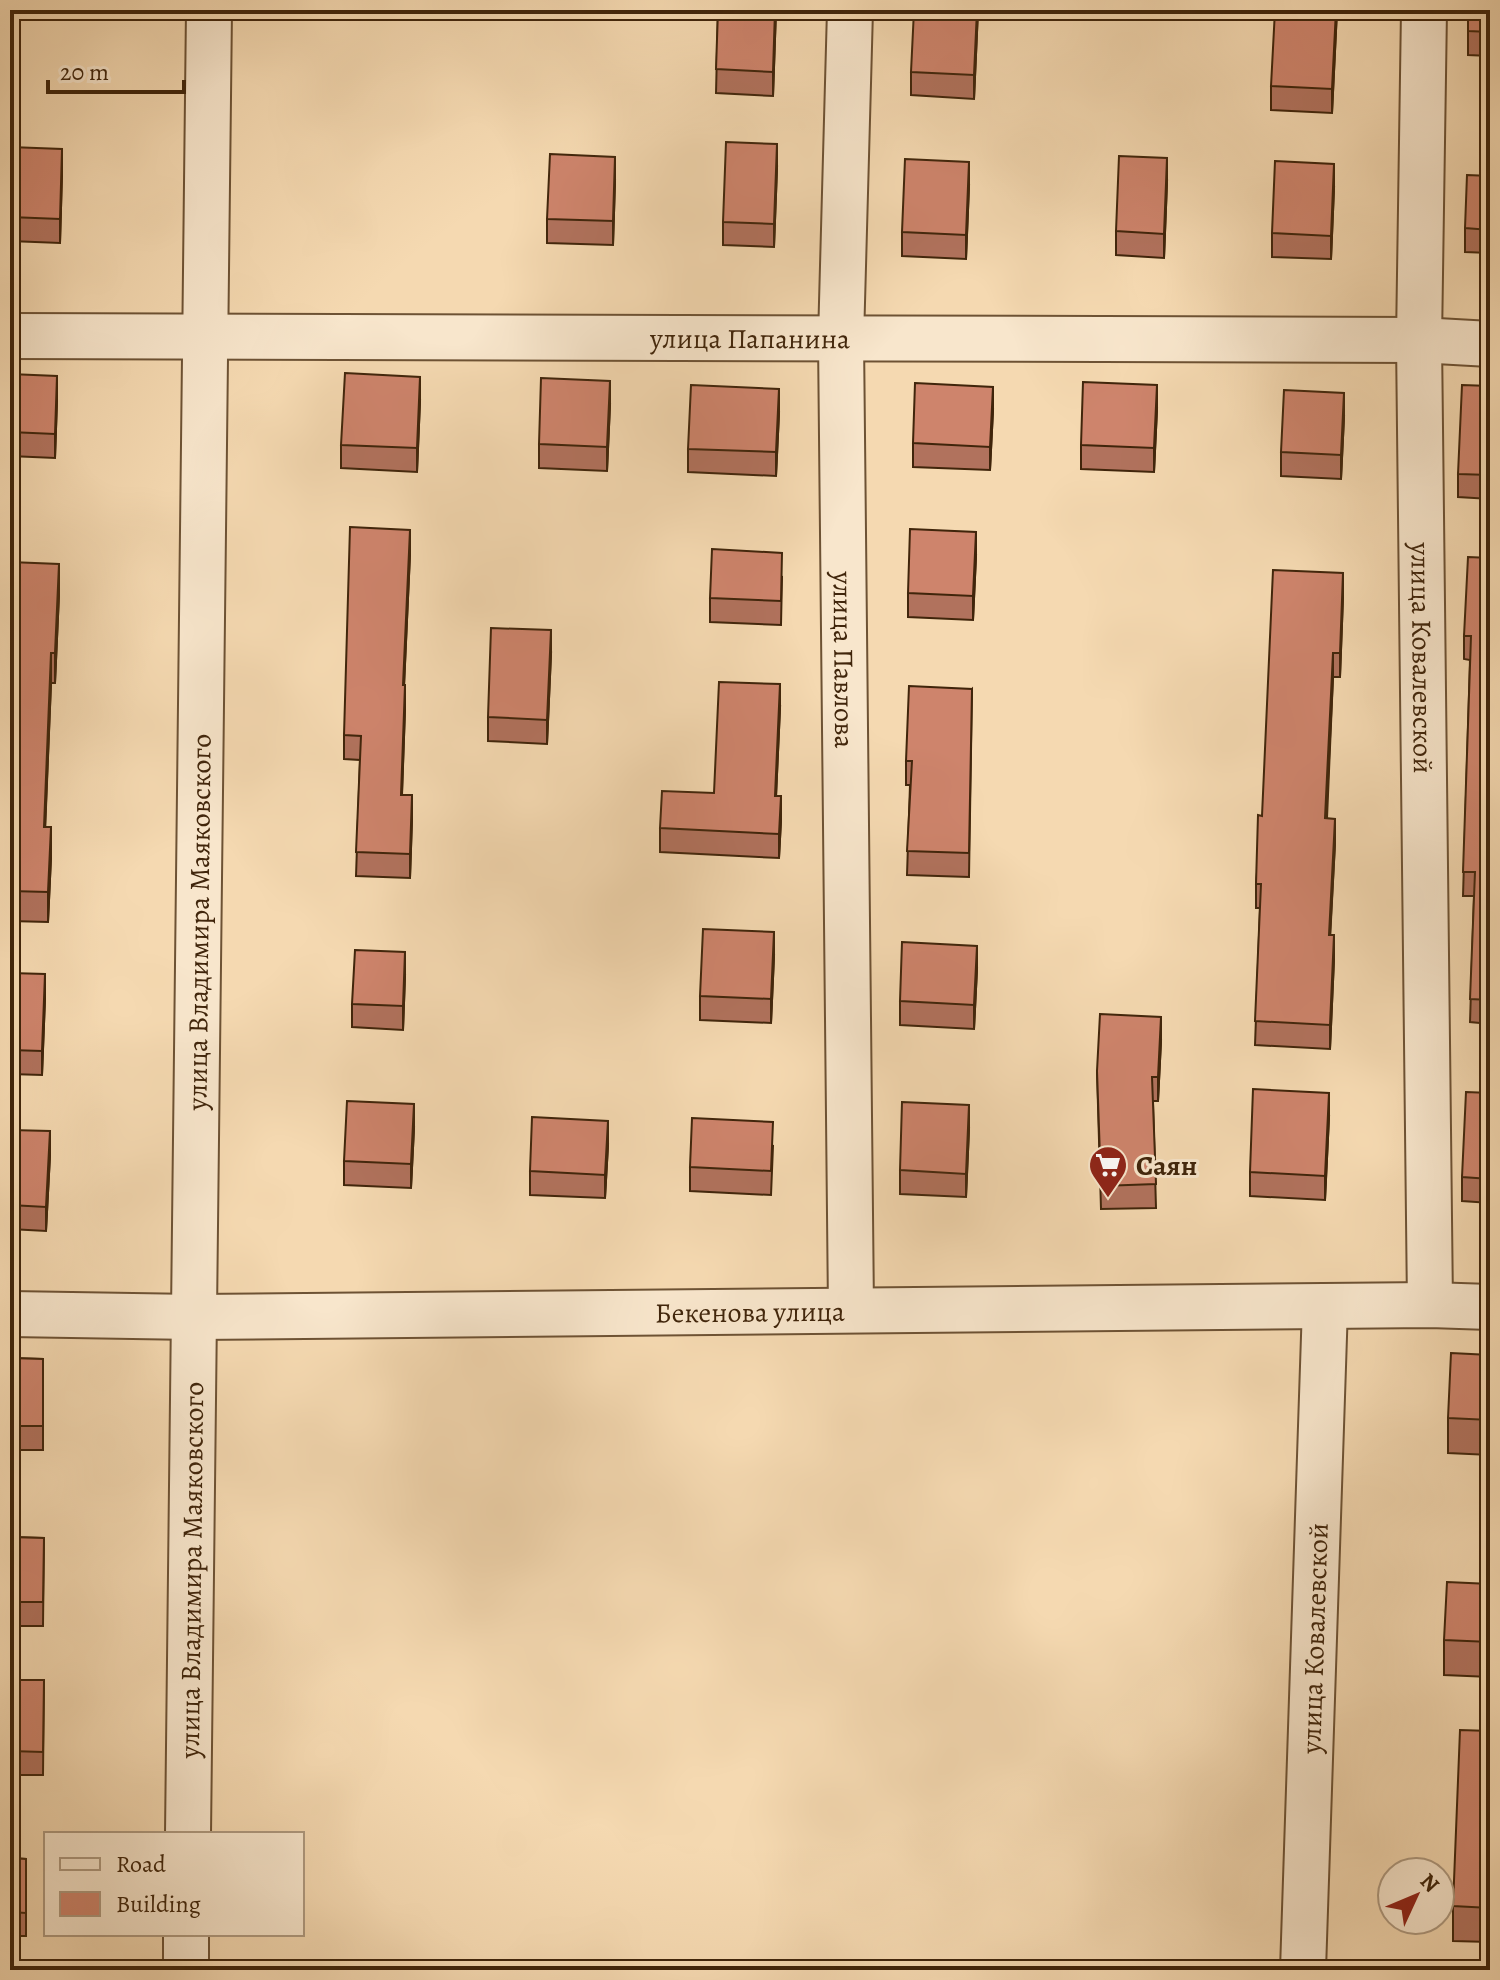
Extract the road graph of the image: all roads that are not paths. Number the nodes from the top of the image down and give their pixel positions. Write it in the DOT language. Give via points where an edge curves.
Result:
graph roads {
  1 [pos="209,10"];
  2 [pos="850,10"];
  3 [pos="1424,10"];
  4 [pos="10,336"];
  5 [pos="205,337"];
  6 [pos="841,339"];
  7 [pos="1419,340"];
  8 [pos="1490,344"];
  9 [pos="1430,1305"];
  10 [pos="1325,1306"];
  11 [pos="1490,1307"];
  12 [pos="851,1310"];
  13 [pos="10,1314"];
  14 [pos="194,1317"];
  15 [pos="188,1832"];
  16 [pos="186,1936"];
  17 [pos="186,1970"];
  18 [pos="1303,1970"];
  1 -- 5 [label="street, улица Владимира Маяковского"];
  2 -- 6 [label="street, улица Павлова"];
  3 -- 7 [label="street, улица Ковалевской"];
  4 -- 5 [label="street, улица Папанина"];
  5 -- 6 [label="street, улица Папанина"];
  5 -- 14 [label="street, улица Владимира Маяковского"];
  6 -- 7 [label="street, улица Папанина"];
  6 -- 12 [label="street, улица Павлова"];
  7 -- 8 [label="street, улица Папанина"];
  7 -- 9 [label="street, улица Ковалевской"];
  9 -- 10 [label="street, Бекенова улица"];
  9 -- 11 [label="street, Бекенова улица"];
  10 -- 12 [label="street, Бекенова улица"];
  10 -- 18 [label="street, улица Ковалевской"];
  12 -- 14 [label="street, Бекенова улица"];
  13 -- 14 [label="street, Бекенова улица"];
  14 -- 15 [label="street, улица Владимира Маяковского"];
  16 -- 17 [label="street"];
}
